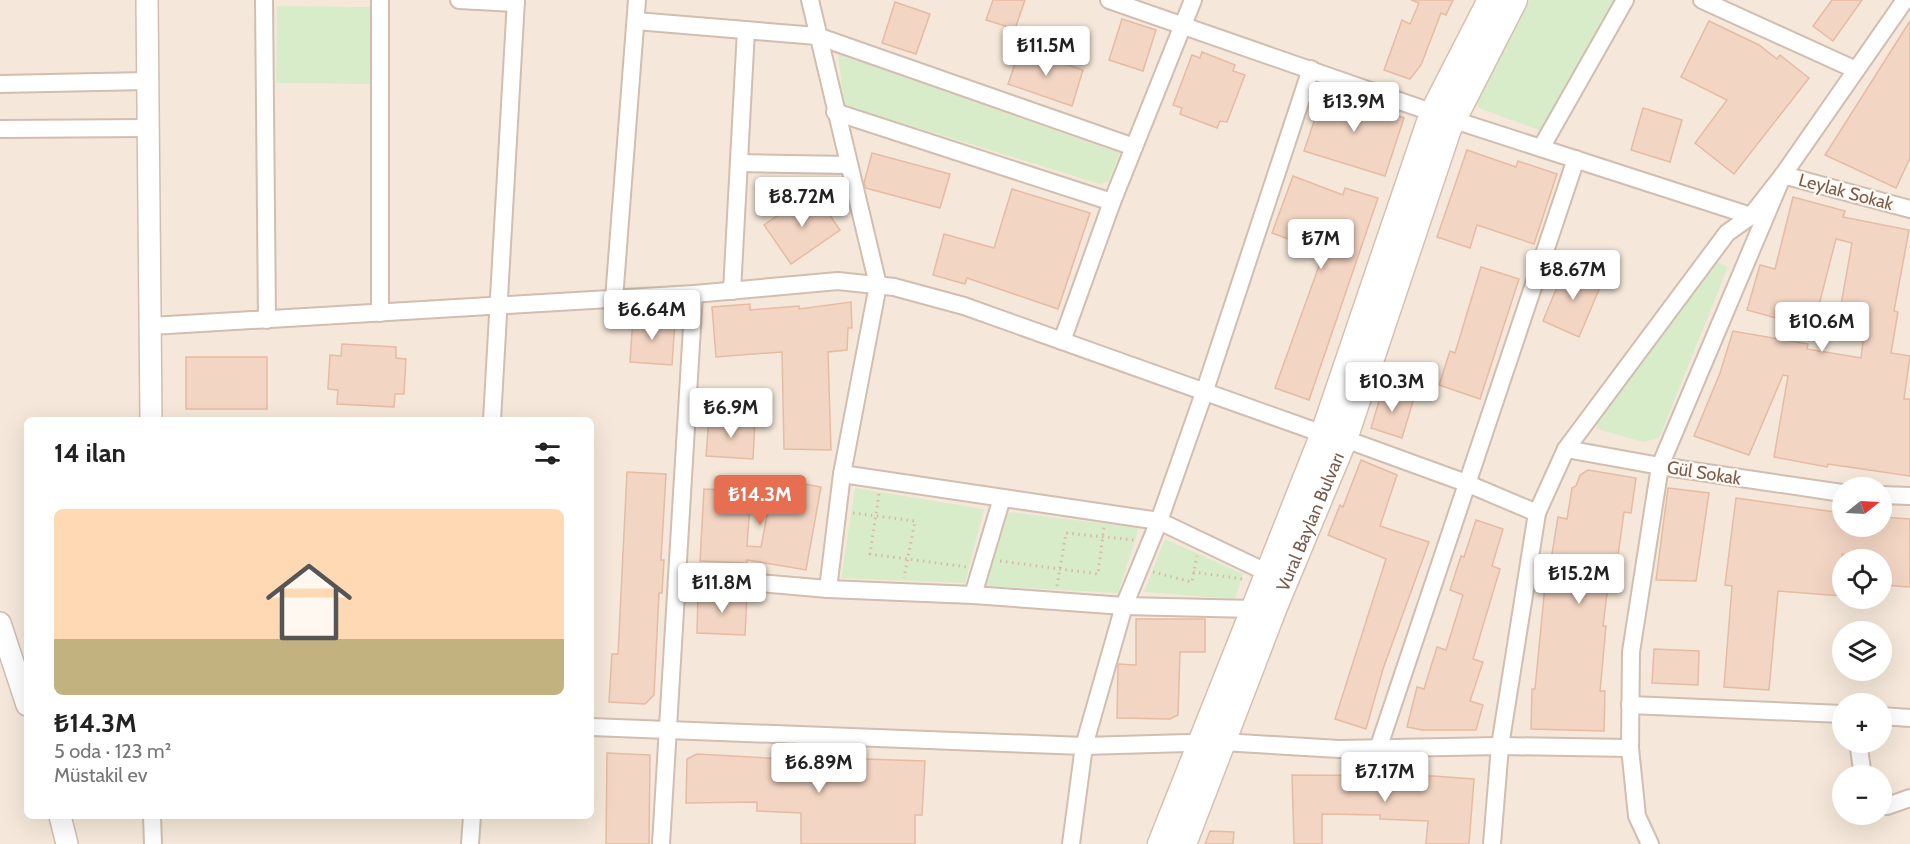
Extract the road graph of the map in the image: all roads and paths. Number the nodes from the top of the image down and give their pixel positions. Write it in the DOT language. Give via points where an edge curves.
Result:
graph roads {
  1 [pos="147,0"];
  2 [pos="264,0"];
  3 [pos="380,0"];
  4 [pos="459,0"];
  5 [pos="637,0"];
  6 [pos="810,0"];
  7 [pos="1109,0"];
  8 [pos="1193,0"];
  9 [pos="1490,0"];
  10 [pos="1515,0"];
  11 [pos="1625,0"];
  12 [pos="1702,0"];
  13 [pos="1905,0"];
  14 [pos="516,1"];
  15 [pos="636,21"];
  16 [pos="1181,24"];
  17 [pos="746,30"];
  18 [pos="817,36"];
  19 [pos="1311,69"];
  20 [pos="1856,70"];
  21 [pos="147,81"];
  22 [pos="0,84"];
  23 [pos="835,112"];
  24 [pos="1443,117"];
  25 [pos="148,128"];
  26 [pos="0,129"];
  27 [pos="1134,147"];
  28 [pos="1541,148"];
  29 [pos="1576,159"];
  30 [pos="739,163"];
  31 [pos="849,165"];
  32 [pos="1783,176"];
  33 [pos="1112,202"];
  34 [pos="1910,209"];
  35 [pos="1751,216"];
  36 [pos="878,285"];
  37 [pos="732,291"];
  38 [pos="694,294"];
  39 [pos="614,299"];
  40 [pos="500,306"];
  41 [pos="380,313"];
  42 [pos="267,320"];
  43 [pos="151,327"];
  44 [pos="1062,341"];
  45 [pos="1204,393"];
  46 [pos="151,417"];
  47 [pos="492,417"];
  48 [pos="1334,436"];
  49 [pos="1566,449"];
  50 [pos="1660,466"];
  51 [pos="842,474"];
  52 [pos="1466,483"];
  53 [pos="879,492"];
  54 [pos="1832,492"];
  55 [pos="1892,495"];
  56 [pos="1910,496"];
  57 [pos="1002,498"];
  58 [pos="849,512"];
  59 [pos="1537,513"];
  60 [pos="876,516"];
  61 [pos="1105,521"];
  62 [pos="1159,521"];
  63 [pos="1103,537"];
  64 [pos="1139,540"];
  65 [pos="1198,550"];
  66 [pos="907,559"];
  67 [pos="992,560"];
  68 [pos="972,567"];
  69 [pos="1060,569"];
  70 [pos="1148,571"];
  71 [pos="1193,572"];
  72 [pos="1268,573"];
  73 [pos="677,576"];
  74 [pos="1245,580"];
  75 [pos="903,584"];
  76 [pos="828,589"];
  77 [pos="1056,592"];
  78 [pos="973,594"];
  79 [pos="1124,606"];
  80 [pos="1254,609"];
  81 [pos="0,623"];
  82 [pos="24,696"];
  83 [pos="1630,705"];
  84 [pos="1832,714"];
  85 [pos="1892,717"];
  86 [pos="1910,718"];
  87 [pos="594,727"];
  88 [pos="667,731"];
  89 [pos="1211,743"];
  90 [pos="1084,746"];
  91 [pos="1500,746"];
  92 [pos="1630,748"];
  93 [pos="1378,749"];
  94 [pos="1910,798"];
  95 [pos="1892,804"];
  96 [pos="61,819"];
  97 [pos="152,819"];
  98 [pos="472,819"];
  99 [pos="67,844"];
  100 [pos="153,844"];
  101 [pos="470,844"];
  102 [pos="661,844"];
  103 [pos="1071,844"];
  104 [pos="1160,844"];
  105 [pos="1184,844"];
  106 [pos="1492,844"];
  107 [pos="1650,844"];
  1 -- 21 [label="street"];
  2 -- 42 [label="street"];
  3 -- 41 [label="street"];
  4 -- 14 [label="street"];
  5 -- 15 [label="street"];
  6 -- 18 [label="street"];
  7 -- 16 [label="street"];
  8 -- 16 [label="street"];
  9 -- 24 [label="main road, Vural Baylan Bulvarı"];
  10 -- 24 [label="main road, Vural Baylan Bulvarı"];
  11 -- 28 [label="street"];
  12 -- 20 [label="street"];
  13 -- 20 [label="street"];
  14 -- 40 [label="street"];
  15 -- 17 [label="street"];
  15 -- 39 [label="street"];
  16 -- 19 [label="street"];
  16 -- 27 [label="street"];
  17 -- 18 [label="street"];
  17 -- 30 [label="street"];
  18 -- 23 [label="street"];
  18 -- 27 [label="street"];
  19 -- 24 [label="street"];
  19 -- 45 [label="street"];
  20 -- 32 [label="street"];
  21 -- 22 [label="street"];
  21 -- 25 [label="street"];
  23 -- 31 [label="street"];
  23 -- 33 [label="street"];
  24 -- 28 [label="street"];
  24 -- 48 [label="main road, Vural Baylan Bulvarı"];
  25 -- 26 [label="street"];
  25 -- 43 [label="street"];
  27 -- 33 [label="street"];
  28 -- 29 [label="street"];
  29 -- 35 [label="street"];
  29 -- 52 [label="street"];
  30 -- 31 [label="street"];
  30 -- 37 [label="street"];
  31 -- 36 [label="street"];
  32 -- 34 [label="street, Leylak Sokak"];
  32 -- 35 [label="street"];
  32 -- 50 [label="street"];
  33 -- 44 [label="street"];
  35 -- 49 [label="street" via="1727,233"];
  36 -- 37 [label="street" via="838,281"];
  36 -- 44 [label="street" via="964,306"];
  36 -- 51 [label="street"];
  37 -- 38 [label="street"];
  38 -- 39 [label="street"];
  38 -- 73 [label="street"];
  39 -- 40 [label="street"];
  40 -- 41 [label="street"];
  40 -- 47 [label="street"];
  41 -- 42 [label="street"];
  42 -- 43 [label="street"];
  43 -- 46 [label="street"];
  44 -- 45 [label="street"];
  45 -- 48 [label="street"];
  45 -- 62 [label="street"];
  48 -- 52 [label="street"];
  48 -- 72 [label="main road, Vural Baylan Bulvarı"];
  48 -- 89 [label="main road, Vural Baylan Bulvarı"];
  49 -- 50 [label="street, Gül Sokak"];
  49 -- 59 [label="street"];
  50 -- 54 [label="street, Gül Sokak"];
  50 -- 83 [label="street" via="1631,652"];
  51 -- 57 [label="street"];
  51 -- 76 [label="street"];
  52 -- 59 [label="street"];
  52 -- 93 [label="street"];
  53 -- 60 [label="path"];
  55 -- 56 [label="street"];
  57 -- 62 [label="street"];
  57 -- 78 [label="street"];
  58 -- 60 [label="path"];
  59 -- 91 [label="street"];
  60 -- 66 [label="path" via="870,554"];
  60 -- 66 [label="path" via="915,521"];
  61 -- 63 [label="path"];
  62 -- 72 [label="street"];
  62 -- 79 [label="street"];
  63 -- 64 [label="path"];
  63 -- 69 [label="path" via="1066,533"];
  63 -- 69 [label="path" via="1098,574"];
  65 -- 71 [label="path"];
  66 -- 68 [label="path"];
  66 -- 75 [label="path"];
  67 -- 69 [label="path"];
  69 -- 77 [label="path"];
  70 -- 71 [label="path" via="1192,582"];
  71 -- 74 [label="path"];
  72 -- 80 [label="main road, Vural Baylan Bulvarı"];
  73 -- 76 [label="street"];
  73 -- 88 [label="street"];
  76 -- 78 [label="street"];
  78 -- 79 [label="street"];
  79 -- 80 [label="street"];
  79 -- 90 [label="street"];
  80 -- 89 [label="main road, Vural Baylan Bulvarı"];
  81 -- 82 [label="street"];
  83 -- 84 [label="street"];
  83 -- 92 [label="street"];
  85 -- 86 [label="street"];
  87 -- 88 [label="street"];
  88 -- 90 [label="street"];
  88 -- 102 [label="street"];
  89 -- 90 [label="street"];
  89 -- 93 [label="street"];
  89 -- 104 [label="main road, Vural Baylan Bulvarı"];
  89 -- 105 [label="main road, Vural Baylan Bulvarı"];
  90 -- 103 [label="street"];
  91 -- 92 [label="street"];
  91 -- 93 [label="street"];
  91 -- 106 [label="street"];
  92 -- 107 [label="street" via="1637,816"];
  94 -- 95 [label="street"];
  96 -- 99 [label="street"];
  97 -- 100 [label="street"];
  98 -- 101 [label="street"];
}
